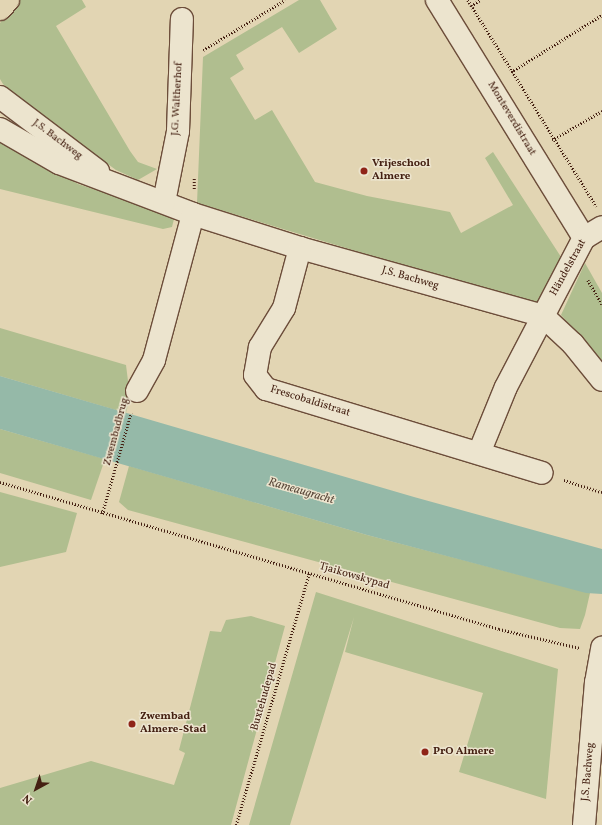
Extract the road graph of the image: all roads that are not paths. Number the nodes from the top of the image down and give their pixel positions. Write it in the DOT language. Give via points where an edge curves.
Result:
graph roads {
  1 [pos="8,0"];
  2 [pos="437,0"];
  3 [pos="0,9"];
  4 [pos="182,19"];
  5 [pos="0,97"];
  6 [pos="0,129"];
  7 [pos="115,184"];
  8 [pos="164,202"];
  9 [pos="193,214"];
  10 [pos="595,225"];
  11 [pos="300,248"];
  12 [pos="543,316"];
  13 [pos="602,380"];
  14 [pos="137,391"];
  15 [pos="479,453"];
  16 [pos="542,473"];
  17 [pos="602,651"];
  18 [pos="595,771"];
  19 [pos="584,825"];
  1 -- 3 [label="main road"];
  2 -- 10 [label="street, Monteverdistraat" via="531,152"];
  4 -- 8 [label="street, J.G. Waltherhof" via="178,131"];
  5 -- 7 [label="street, J.S. Bachweg"];
  6 -- 7 [label="street, J.S. Bachweg" via="59,163"];
  7 -- 8 [label="street, J.S. Bachweg"];
  8 -- 9 [label="street, J.S. Bachweg"];
  9 -- 11 [label="street, J.S. Bachweg"];
  9 -- 14 [label="street" via="154,360"];
  10 -- 12 [label="street, Händelstraat"];
  11 -- 12 [label="street, J.S. Bachweg"];
  11 -- 15 [label="street, Frescobaldistraat" via="284,308 260,347 255,375 266,389"];
  12 -- 13 [label="street, J.S. Bachweg" via="573,344"];
  12 -- 15 [label="street" via="506,387"];
  15 -- 16 [label="street, Frescobaldistraat"];
  17 -- 18 [label="street, J.S. Bachweg" via="596,683"];
  18 -- 19 [label="street, J.S. Bachweg"];
}
